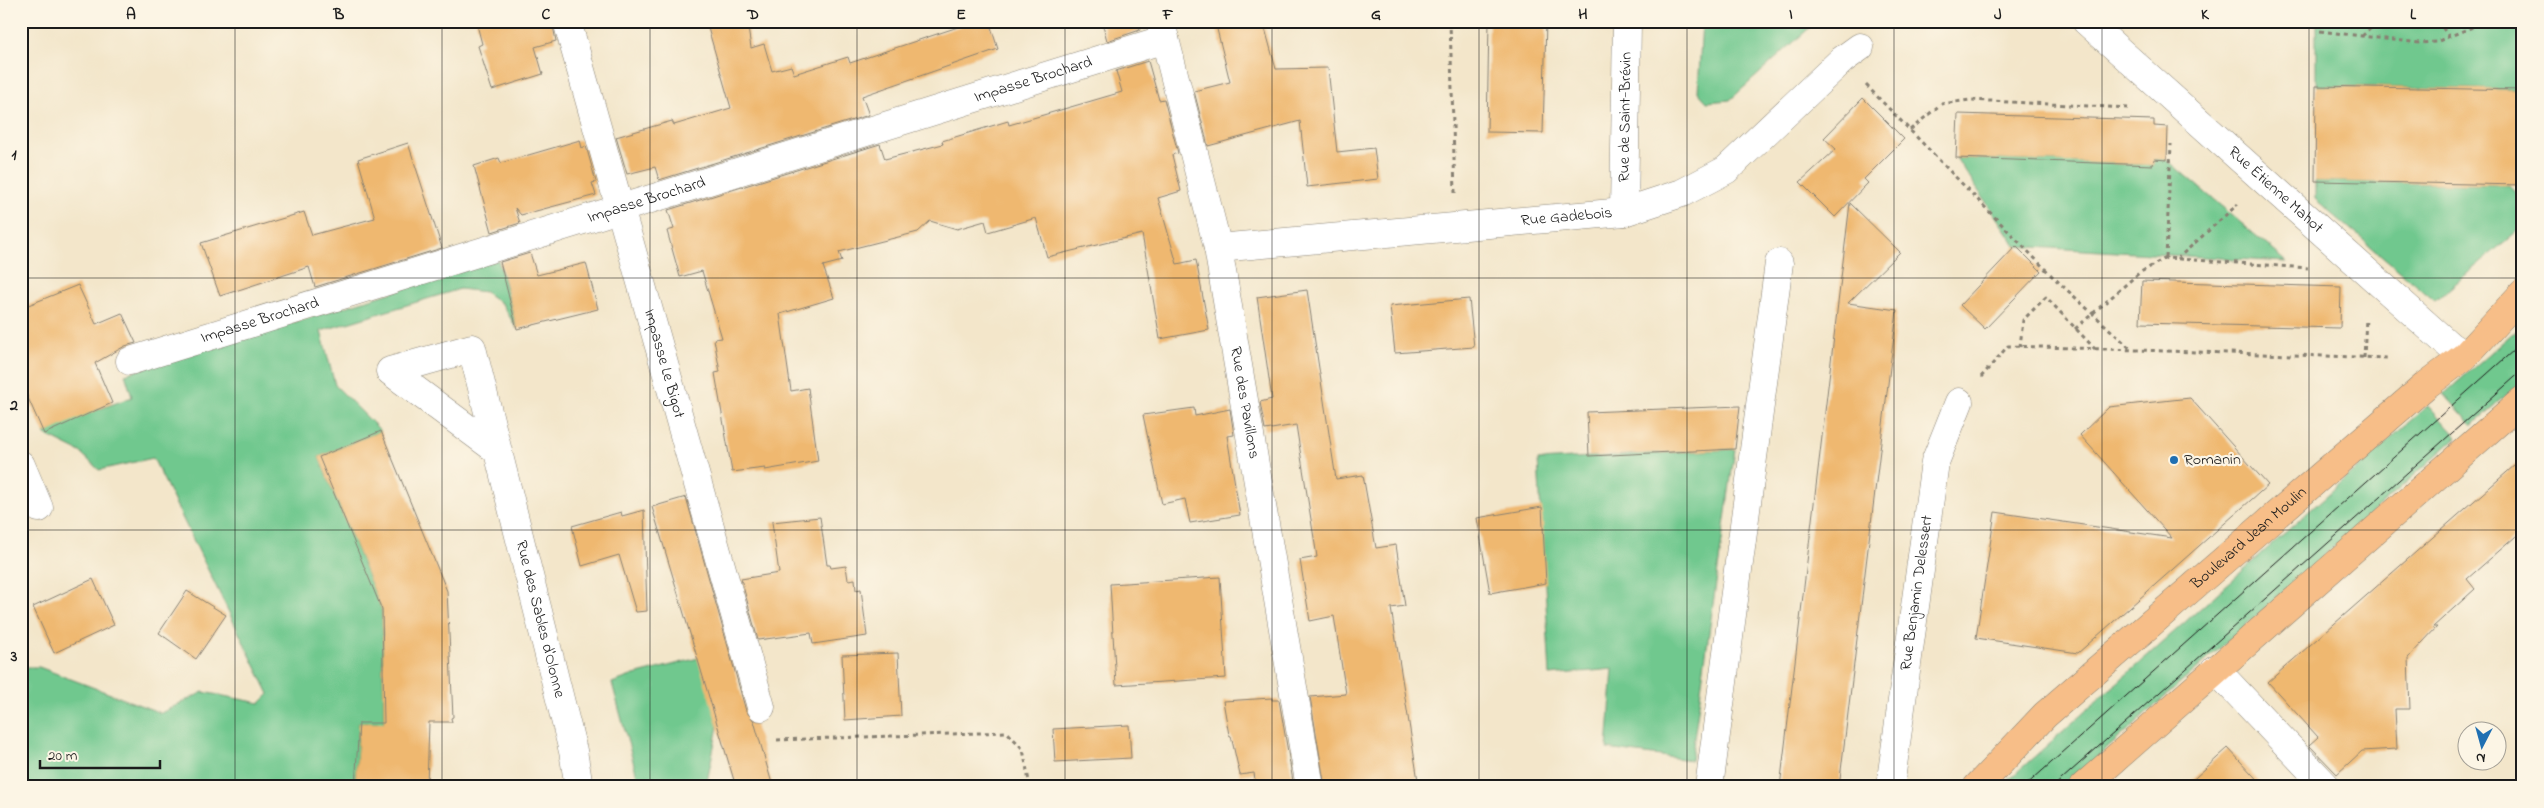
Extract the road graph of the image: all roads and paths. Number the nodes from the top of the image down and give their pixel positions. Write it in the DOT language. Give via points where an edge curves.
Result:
graph roads {
  1 [pos="567,21"];
  2 [pos="1450,21"];
  3 [pos="1627,21"];
  4 [pos="2086,21"];
  5 [pos="2379,21"];
  6 [pos="2438,21"];
  7 [pos="2487,21"];
  8 [pos="1163,30"];
  9 [pos="2320,31"];
  10 [pos="2362,36"];
  11 [pos="2449,37"];
  12 [pos="1851,54"];
  13 [pos="2173,98"];
  14 [pos="2135,109"];
  15 [pos="1910,130"];
  16 [pos="2265,180"];
  17 [pos="621,209"];
  18 [pos="1624,212"];
  19 [pos="1456,228"];
  20 [pos="1218,248"];
  21 [pos="2166,258"];
  22 [pos="2177,259"];
  23 [pos="1779,262"];
  24 [pos="2310,268"];
  25 [pos="2523,293"];
  26 [pos="2092,312"];
  27 [pos="2075,329"];
  28 [pos="2020,347"];
  29 [pos="2095,350"];
  30 [pos="2133,351"];
  31 [pos="2465,356"];
  32 [pos="2389,358"];
  33 [pos="130,361"];
  34 [pos="2523,400"];
  35 [pos="1959,402"];
  36 [pos="498,451"];
  37 [pos="21,465"];
  38 [pos="39,508"];
  39 [pos="2215,669"];
  40 [pos="761,707"];
  41 [pos="579,787"];
  42 [pos="1030,787"];
  43 [pos="1310,787"];
  44 [pos="1709,787"];
  45 [pos="1890,787"];
  46 [pos="1977,787"];
  47 [pos="2083,787"];
  48 [pos="2328,787"];
  1 -- 17 [label="street, Impasse Le Bigot"];
  2 -- 19 [label="path"];
  3 -- 18 [label="street, Rue de Saint-Brévin"];
  4 -- 13 [label="street, Rue Étienne Mahot"];
  5 -- 10 [label="path"];
  6 -- 11 [label="path"];
  7 -- 11 [label="path"];
  8 -- 17 [label="street, Impasse Brochard"];
  8 -- 20 [label="street, Rue des Pavillons"];
  9 -- 10 [label="path"];
  10 -- 11 [label="path" via="2419,43"];
  12 -- 15 [label="path"];
  12 -- 18 [label="street, Rue Gadebois" via="1726,170 1682,193"];
  13 -- 16 [label="street, Rue Étienne Mahot"];
  13 -- 21 [label="path"];
  14 -- 15 [label="path" via="1970,100 1941,104"];
  15 -- 26 [label="path" via="2052,276"];
  16 -- 22 [label="path"];
  16 -- 31 [label="street, Rue Étienne Mahot"];
  17 -- 33 [label="street, Impasse Brochard"];
  17 -- 40 [label="street, Impasse Le Bigot"];
  18 -- 19 [label="street, Rue Gadebois"];
  19 -- 20 [label="street, Rue Gadebois"];
  20 -- 43 [label="street, Rue des Pavillons"];
  21 -- 22 [label="path"];
  21 -- 26 [label="path" via="2139,273"];
  22 -- 24 [label="path"];
  23 -- 44 [label="street"];
  25 -- 31 [label="main road, Boulevard Jean Moulin"];
  26 -- 27 [label="path"];
  26 -- 30 [label="path"];
  27 -- 28 [label="path" via="2046,297 2023,320"];
  27 -- 29 [label="path"];
  28 -- 29 [label="path"];
  28 -- 35 [label="path" via="2008,346"];
  29 -- 30 [label="path"];
  30 -- 32 [label="path"];
  31 -- 46 [label="main road, Boulevard Jean Moulin" via="2425,386 2045,715"];
  34 -- 39 [label="main road"];
  35 -- 45 [label="street, Rue Benjamin Delessert" via="1935,462"];
  36 -- 41 [label="street, Rue des Sables d'Olonne"];
  37 -- 38 [label="street"];
  39 -- 47 [label="main road"];
  39 -- 48 [label="street"];
  40 -- 42 [label="path" via="770,740 1007,732 1023,749"];
}
